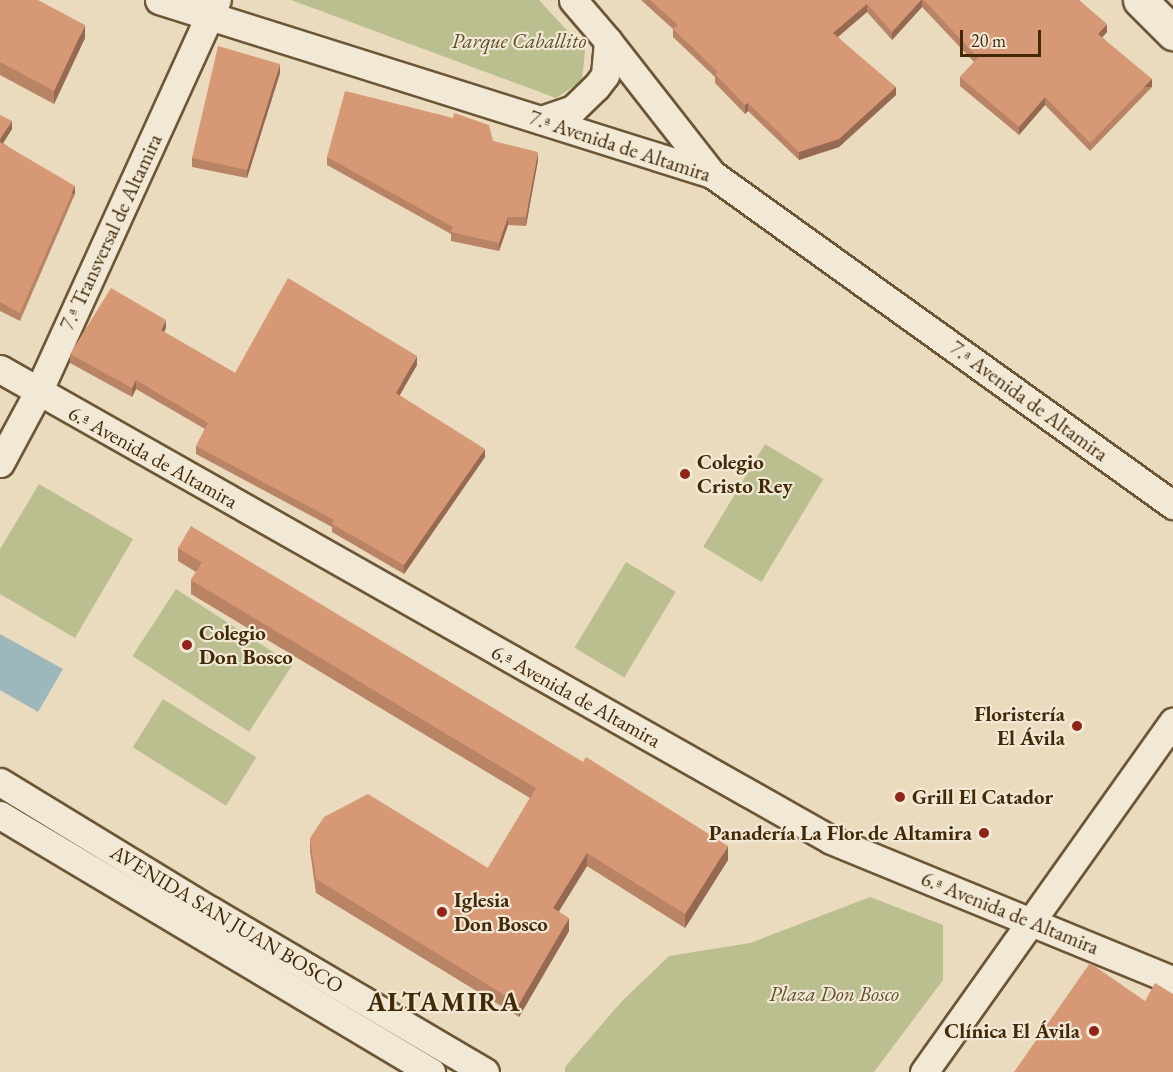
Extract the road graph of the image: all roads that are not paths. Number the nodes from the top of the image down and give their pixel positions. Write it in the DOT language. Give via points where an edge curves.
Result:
graph roads {
  1 [pos="159,0"];
  2 [pos="573,0"];
  3 [pos="1140,0"];
  4 [pos="214,8"];
  5 [pos="1173,33"];
  6 [pos="608,40"];
  7 [pos="541,120"];
  8 [pos="712,174"];
  9 [pos="0,369"];
  10 [pos="38,392"];
  11 [pos="0,463"];
  12 [pos="1173,505"];
  13 [pos="1173,722"];
  14 [pos="0,782"];
  15 [pos="0,814"];
  16 [pos="1030,923"];
  17 [pos="1173,980"];
  18 [pos="431,1072"];
  19 [pos="485,1072"];
  20 [pos="924,1072"];
  1 -- 4 [label="street, 7.ª Avenida de Altamira"];
  2 -- 6 [label="street"];
  3 -- 5 [label="main road"];
  4 -- 7 [label="street, 7.ª Avenida de Altamira"];
  4 -- 10 [label="street, 7.ª Transversal de Altamira"];
  6 -- 7 [label="street" via="605,75 597,87 573,109"];
  6 -- 8 [label="street"];
  7 -- 8 [label="street, 7.ª Avenida de Altamira"];
  8 -- 12 [label="street, 7.ª Avenida de Altamira"];
  9 -- 10 [label="street, 6.ª Avenida de Altamira"];
  10 -- 11 [label="street, 7.ª Transversal de Altamira"];
  10 -- 16 [label="street, 6.ª Avenida de Altamira" via="831,840"];
  13 -- 16 [label="street"];
  14 -- 19 [label="street, AVENIDA SAN JUAN BOSCO"];
  15 -- 18 [label="street, AVENIDA SAN JUAN BOSCO"];
  16 -- 17 [label="street, 6.ª Avenida de Altamira"];
  16 -- 20 [label="street"];
}
